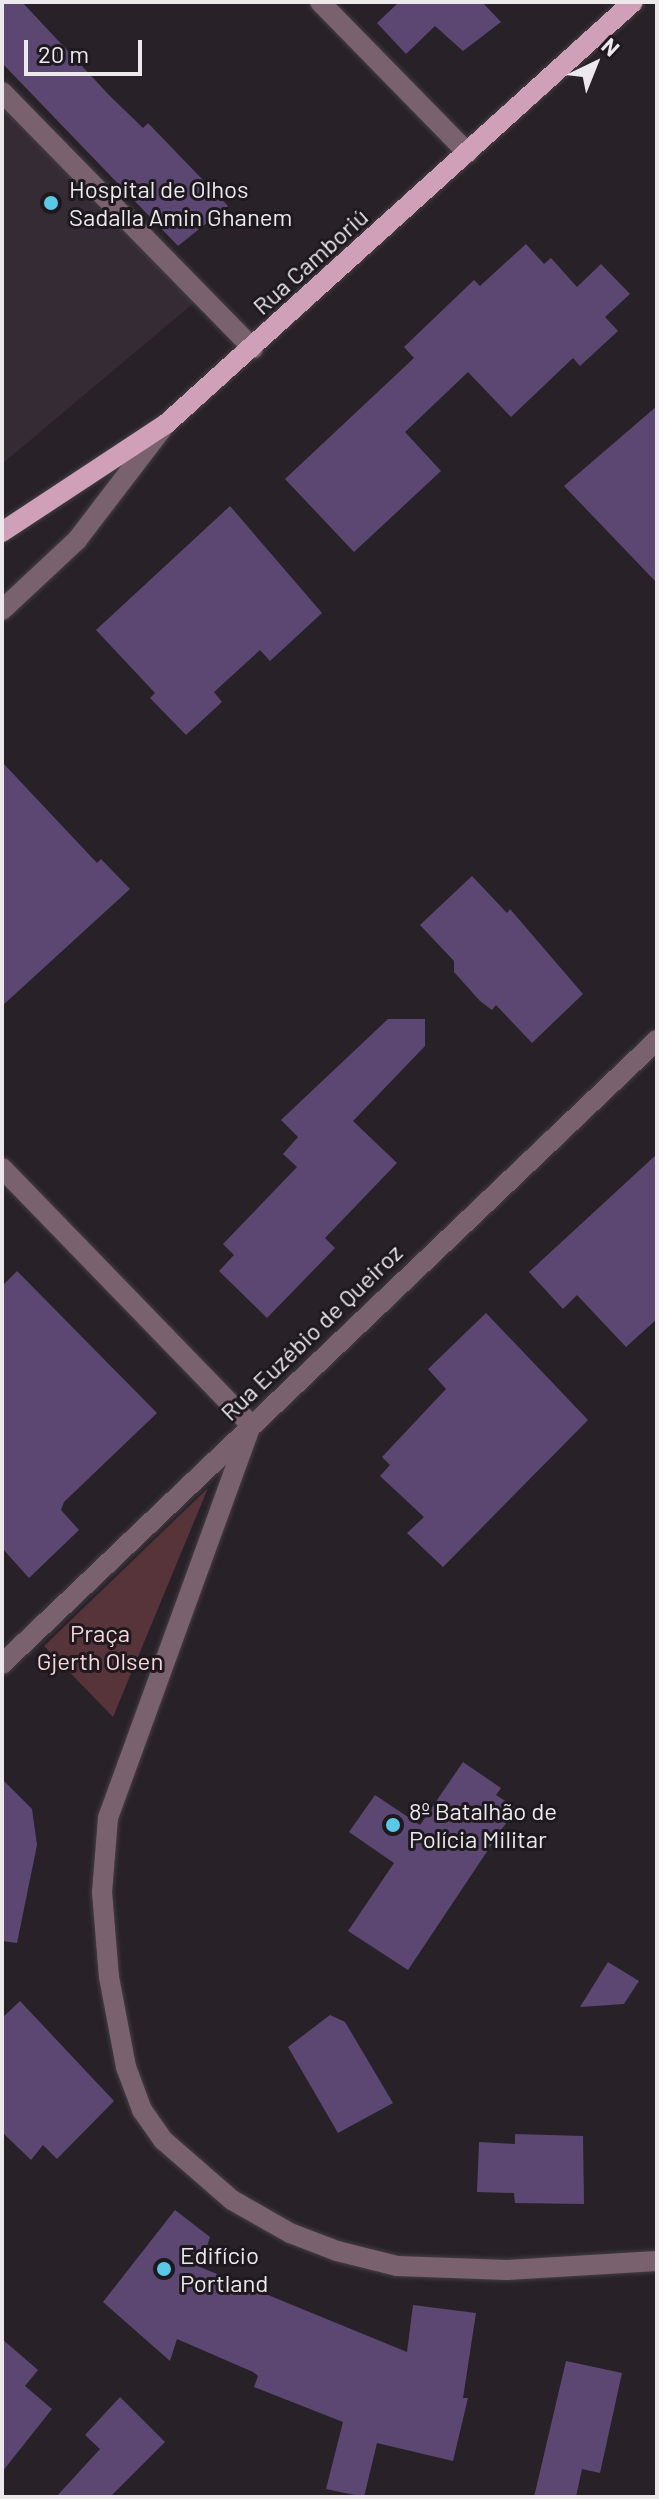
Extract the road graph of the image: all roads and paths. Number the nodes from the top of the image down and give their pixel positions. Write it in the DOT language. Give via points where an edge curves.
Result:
graph roads {
  1 [pos="320,2"];
  2 [pos="633,2"];
  3 [pos="2,92"];
  4 [pos="468,153"];
  5 [pos="253,348"];
  6 [pos="166,424"];
  7 [pos="2,532"];
  8 [pos="2,610"];
  9 [pos="657,1040"];
  10 [pos="2,1168"];
  11 [pos="251,1425"];
  12 [pos="2,1664"];
  13 [pos="657,2261"];
  1 -- 4 [label="street"];
  2 -- 4 [label="main road, Rua Camboriú"];
  3 -- 5 [label="street"];
  4 -- 5 [label="main road, Rua Camboriú"];
  5 -- 6 [label="main road, Rua Camboriú"];
  6 -- 7 [label="main road, Rua Camboriú"];
  6 -- 8 [label="street" via="77,540"];
  9 -- 11 [label="street, Rua Euzébio de Queiroz"];
  10 -- 11 [label="street"];
  11 -- 12 [label="street, Rua Euzébio de Queiroz"];
  11 -- 13 [label="street" via="108,1818 102,1892 109,1977 126,2067 142,2110 163,2140 232,2200 290,2233 337,2251 397,2266 507,2270"];
}
